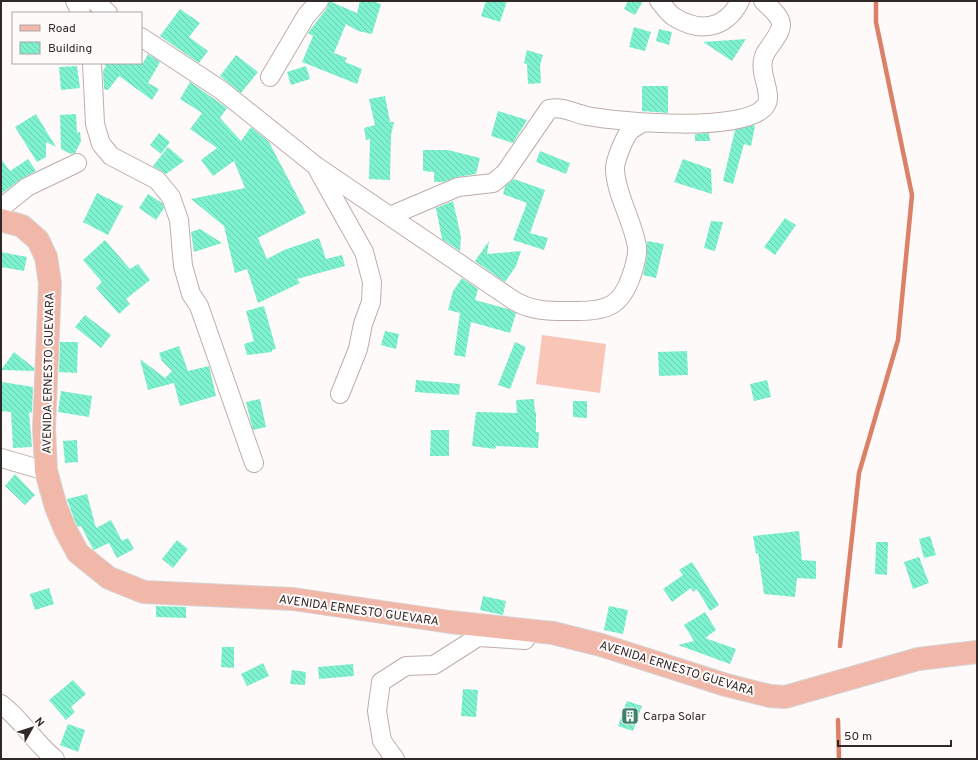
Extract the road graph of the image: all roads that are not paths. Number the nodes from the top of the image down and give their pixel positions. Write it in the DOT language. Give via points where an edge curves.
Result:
graph roads {
  1 [pos="75,1"];
  2 [pos="94,1"];
  3 [pos="319,1"];
  4 [pos="659,1"];
  5 [pos="740,1"];
  6 [pos="763,1"];
  7 [pos="80,12"];
  8 [pos="107,12"];
  9 [pos="142,38"];
  10 [pos="92,64"];
  11 [pos="270,77"];
  12 [pos="642,123"];
  13 [pos="77,163"];
  14 [pos="316,166"];
  15 [pos="1,208"];
  16 [pos="390,216"];
  17 [pos="1,220"];
  18 [pos="340,394"];
  19 [pos="1,458"];
  20 [pos="254,463"];
  21 [pos="46,471"];
  22 [pos="586,641"];
  23 [pos="977,652"];
  24 [pos="1,704"];
  25 [pos="55,759"];
  26 [pos="395,759"];
  1 -- 7 [label="street"];
  2 -- 8 [label="street"];
  3 -- 11 [label="street" via="306,16"];
  4 -- 5 [label="street" via="673,16 691,25 717,25 728,17"];
  6 -- 12 [label="street" via="776,12 782,30 765,55 762,72 768,96 767,104 759,113 749,118 725,122"];
  9 -- 14 [label="street" via="221,90"];
  10 -- 20 [label="street" via="95,124 101,144 111,156 157,180 171,196 179,220 183,266 191,294 199,306"];
  12 -- 16 [label="street" via="586,115 559,107 549,109 505,173 493,183 458,186"];
  12 -- 16 [label="street" via="630,131 623,142 614,169 637,248 635,264 625,293 608,308 594,311 525,308"];
  13 -- 15 [label="street" via="27,187"];
  14 -- 16 [label="street"];
  14 -- 18 [label="street" via="364,252 372,282 371,302 358,349"];
  17 -- 21 [label="main road, AVENIDA ERNESTO GUEVARA" via="22,226 38,240 46,257 50,283 44,428"];
  19 -- 21 [label="street"];
  21 -- 22 [label="main road, AVENIDA ERNESTO GUEVARA" via="56,508 78,553 109,578 144,592 293,599 553,634"];
  22 -- 23 [label="main road, AVENIDA ERNESTO GUEVARA" via="726,685 770,696 785,697 918,659"];
  22 -- 26 [label="street" via="551,642 478,637 434,665 406,666 381,682 377,711 382,741"];
  24 -- 25 [label="street" via="12,712"];
}
